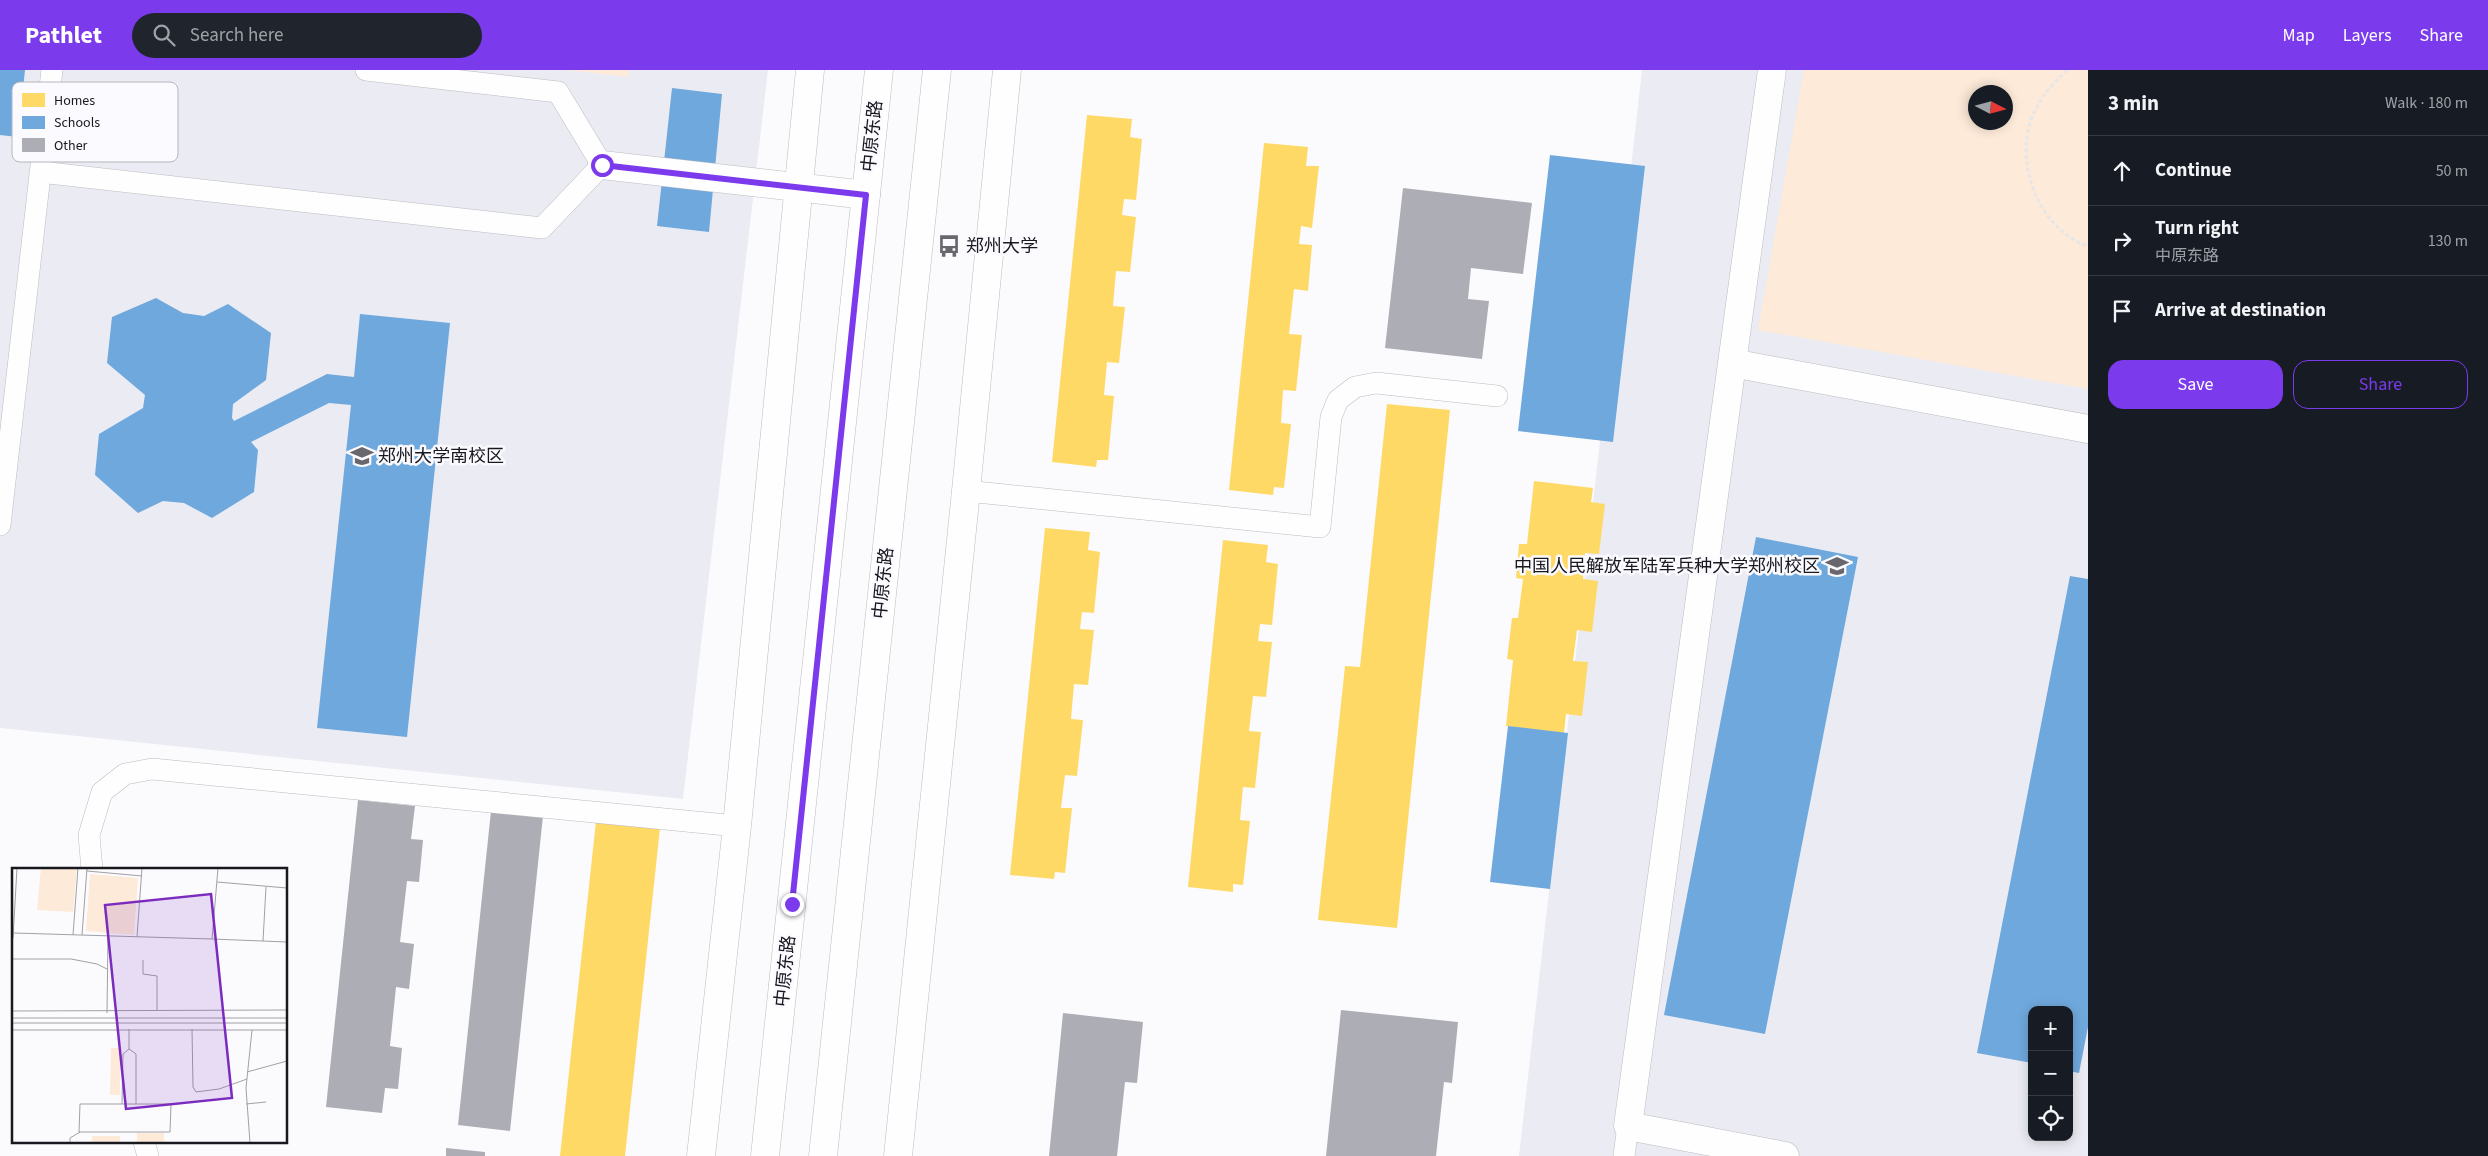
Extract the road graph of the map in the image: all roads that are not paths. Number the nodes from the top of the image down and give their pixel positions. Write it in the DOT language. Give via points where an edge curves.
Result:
graph roads {
  1 [pos="366,70"];
  2 [pos="810,70"];
  3 [pos="879,70"];
  4 [pos="937,70"];
  5 [pos="1007,70"];
  6 [pos="1772,70"];
  7 [pos="41,162"];
  8 [pos="602,165"];
  9 [pos="40,172"];
  10 [pos="798,188"];
  11 [pos="866,195"];
  12 [pos="1732,363"];
  13 [pos="1497,396"];
  14 [pos="2088,429"];
  15 [pos="966,491"];
  16 [pos="0,525"];
  17 [pos="737,826"];
  18 [pos="92,868"];
  19 [pos="1628,1126"];
  20 [pos="701,1156"];
  21 [pos="765,1156"];
  22 [pos="823,1156"];
  23 [pos="898,1156"];
  24 [pos="1624,1156"];
  25 [pos="1785,1156"];
  1 -- 8 [label="lane" via="558,92"];
  2 -- 10 [label="street"];
  3 -- 11 [label="street, 中原东路"];
  4 -- 22 [label="street, 中原东路"];
  5 -- 15 [label="street"];
  6 -- 12 [label="street"];
  7 -- 9 [label="lane"];
  8 -- 9 [label="lane" via="542,228"];
  8 -- 10 [label="street"];
  9 -- 16 [label="lane"];
  10 -- 11 [label="street"];
  10 -- 17 [label="street"];
  11 -- 21 [label="street, 中原东路"];
  12 -- 14 [label="street"];
  12 -- 19 [label="street"];
  13 -- 15 [label="lane" via="1376,383 1355,387 1338,400 1331,417 1320,527"];
  15 -- 23 [label="street"];
  17 -- 18 [label="lane" via="152,768 125,774 102,792 89,835"];
  17 -- 20 [label="street"];
  19 -- 24 [label="lane"];
  19 -- 25 [label="street"];
}
